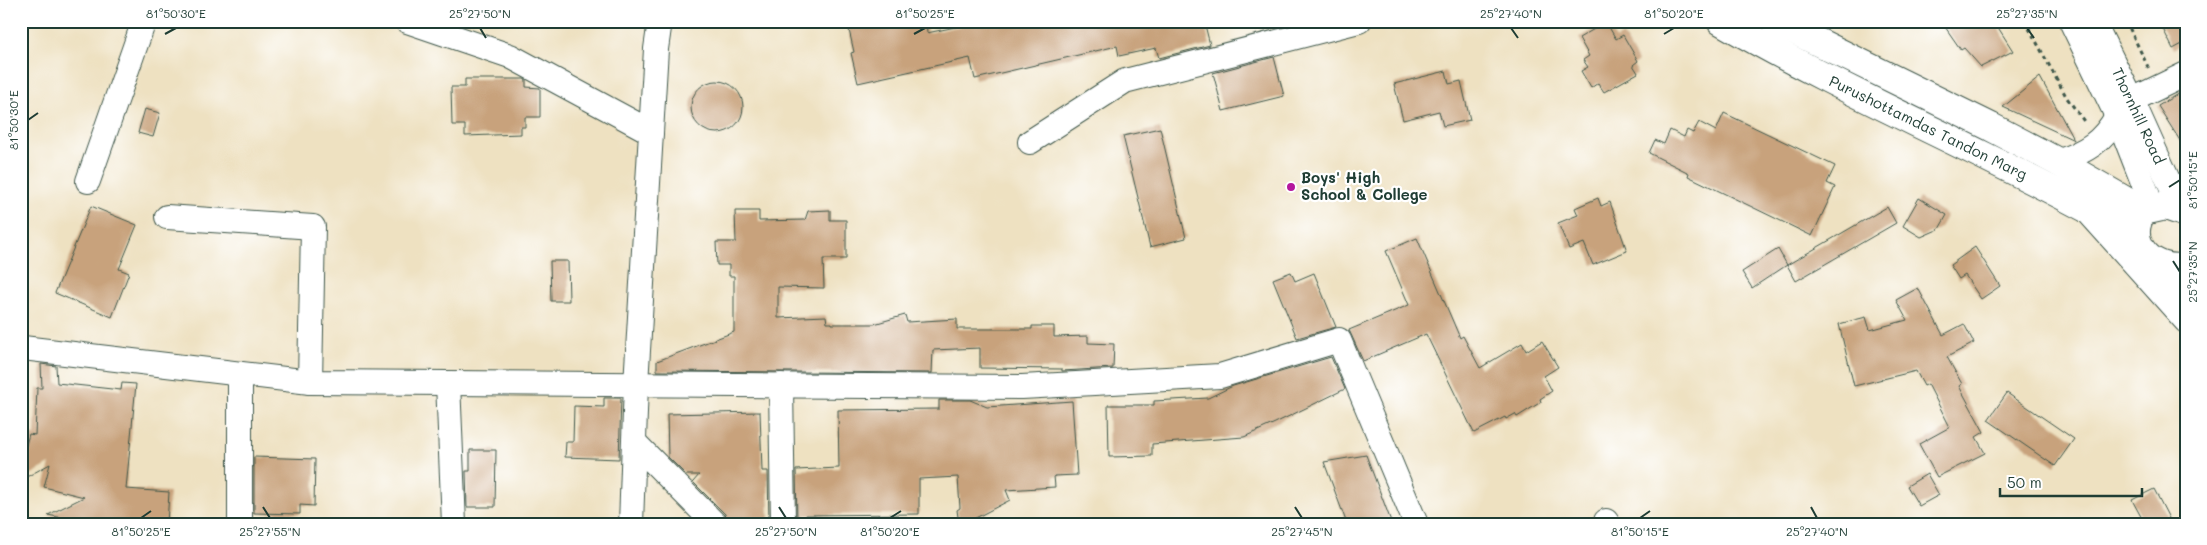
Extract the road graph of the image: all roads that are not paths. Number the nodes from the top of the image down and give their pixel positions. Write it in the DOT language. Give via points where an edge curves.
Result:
graph roads {
  1 [pos="144,21"];
  2 [pos="407,21"];
  3 [pos="660,21"];
  4 [pos="1359,21"];
  5 [pos="1721,21"];
  6 [pos="1775,21"];
  7 [pos="2071,21"];
  8 [pos="2093,21"];
  9 [pos="453,29"];
  10 [pos="2186,74"];
  11 [pos="2124,108"];
  12 [pos="651,132"];
  13 [pos="1030,142"];
  14 [pos="2058,162"];
  15 [pos="88,182"];
  16 [pos="2080,204"];
  17 [pos="2184,212"];
  18 [pos="167,217"];
  19 [pos="2144,218"];
  20 [pos="2177,266"];
  21 [pos="2186,297"];
  22 [pos="2186,321"];
  23 [pos="23,348"];
  24 [pos="240,374"];
  25 [pos="310,382"];
  26 [pos="448,383"];
  27 [pos="636,384"];
  28 [pos="781,385"];
  29 [pos="634,442"];
  30 [pos="240,524"];
  31 [pos="454,524"];
  32 [pos="631,524"];
  33 [pos="715,524"];
  34 [pos="783,524"];
  35 [pos="1416,524"];
  1 -- 15 [label="street"];
  2 -- 9 [label="street"];
  3 -- 12 [label="street"];
  4 -- 13 [label="street" via="1125,81"];
  5 -- 16 [label="main road, Purushottamdas Tandon Marg" via="1773,51"];
  6 -- 14 [label="main road, Purushottamdas Tandon Marg"];
  7 -- 11 [label="street, Thornhill Road"];
  8 -- 11 [label="street, Thornhill Road"];
  9 -- 12 [label="street"];
  10 -- 11 [label="street"];
  11 -- 14 [label="street" via="2098,141 2078,155"];
  11 -- 17 [label="street, Thornhill Road"];
  11 -- 19 [label="street, Thornhill Road"];
  12 -- 27 [label="street"];
  14 -- 19 [label="main road, Purushottamdas Tandon Marg"];
  16 -- 19 [label="main road, Purushottamdas Tandon Marg"];
  16 -- 22 [label="street"];
  17 -- 19 [label="main road" via="2166,206"];
  18 -- 25 [label="street" via="313,227"];
  19 -- 20 [label="main road" via="2140,248 2150,259"];
  20 -- 21 [label="street"];
  23 -- 24 [label="street"];
  24 -- 25 [label="street"];
  24 -- 30 [label="street"];
  25 -- 26 [label="street"];
  26 -- 27 [label="street"];
  26 -- 31 [label="street"];
  27 -- 28 [label="street"];
  27 -- 29 [label="street"];
  28 -- 34 [label="street"];
  28 -- 35 [label="street" via="1022,387 1220,376 1340,340"];
  29 -- 32 [label="street"];
  29 -- 33 [label="street"];
}
